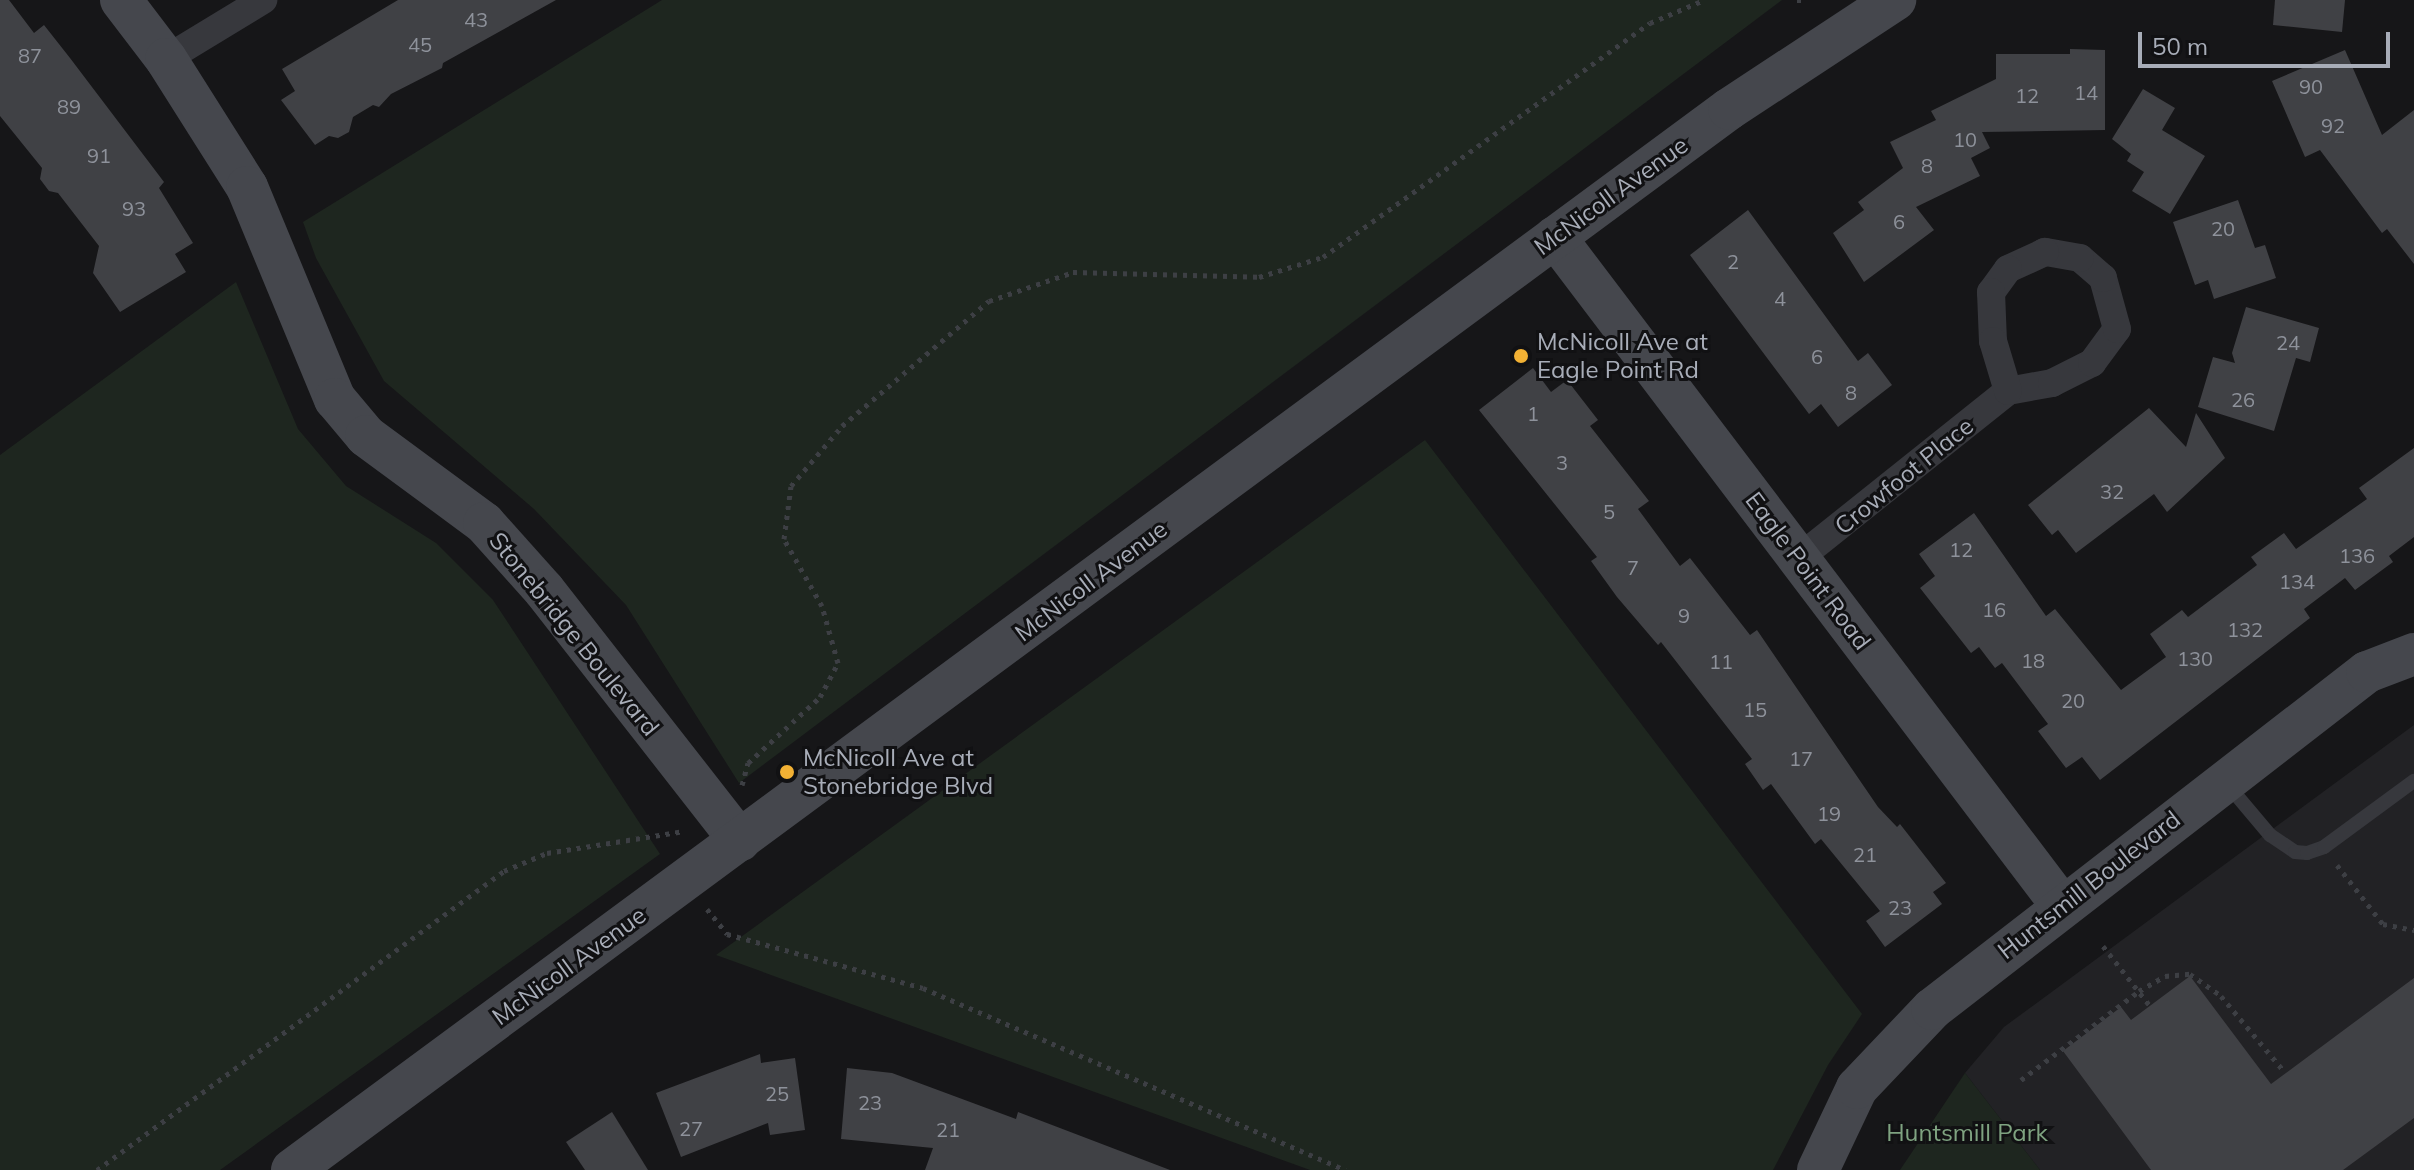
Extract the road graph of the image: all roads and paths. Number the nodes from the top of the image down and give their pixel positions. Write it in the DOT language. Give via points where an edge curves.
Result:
graph roads {
  1 [pos="121,0"];
  2 [pos="263,0"];
  3 [pos="1704,0"];
  4 [pos="1797,0"];
  5 [pos="1807,0"];
  6 [pos="1875,6"];
  7 [pos="166,59"];
  8 [pos="1555,237"];
  9 [pos="2008,391"];
  10 [pos="1799,558"];
  11 [pos="2413,658"];
  12 [pos="2224,780"];
  13 [pos="2414,781"];
  14 [pos="741,788"];
  15 [pos="685,831"];
  16 [pos="740,841"];
  17 [pos="2324,847"];
  18 [pos="2062,906"];
  19 [pos="2414,930"];
  20 [pos="727,934"];
  21 [pos="2103,946"];
  22 [pos="2139,991"];
  23 [pos="2150,1006"];
  24 [pos="2284,1071"];
  25 [pos="2021,1080"];
  26 [pos="97,1170"];
  27 [pos="292,1170"];
  28 [pos="1345,1170"];
  29 [pos="1818,1170"];
  1 -- 7 [label="street, Stonebridge Boulevard"];
  2 -- 7 [label="street"];
  3 -- 14 [label="path" via="1650,23 1323,257 1259,277 1073,272 989,301 842,426 791,486 784,539 822,606 838,663 820,697 748,763"];
  4 -- 5 [label="path"];
  6 -- 8 [label="street, McNicoll Avenue"];
  7 -- 16 [label="street, Stonebridge Boulevard" via="247,187 335,399 366,436 484,523 544,590"];
  8 -- 10 [label="street, Eagle Point Road"];
  8 -- 16 [label="street, McNicoll Avenue"];
  9 -- 9 [label="street, Crowfoot Place" via="2052,383 2092,363 2117,329 2103,278 2080,258 2045,252 2008,269 1991,292 1993,341"];
  9 -- 10 [label="street, Crowfoot Place"];
  10 -- 18 [label="street, Eagle Point Road"];
  11 -- 12 [label="street, Huntsmill Boulevard" via="2367,672"];
  12 -- 17 [label="lane" via="2270,835 2295,852"];
  12 -- 18 [label="street, Huntsmill Boulevard"];
  13 -- 17 [label="lane"];
  15 -- 26 [label="path" via="547,853 504,871"];
  16 -- 27 [label="street, McNicoll Avenue"];
  17 -- 19 [label="path" via="2383,924"];
  18 -- 29 [label="street, Huntsmill Boulevard" via="1965,981 1883,1056 1851,1098"];
  20 -- 28 [label="path" via="923,988"];
  21 -- 22 [label="path"];
  22 -- 23 [label="path"];
  22 -- 24 [label="path" via="2165,976 2200,978"];
  22 -- 25 [label="path"];
}
